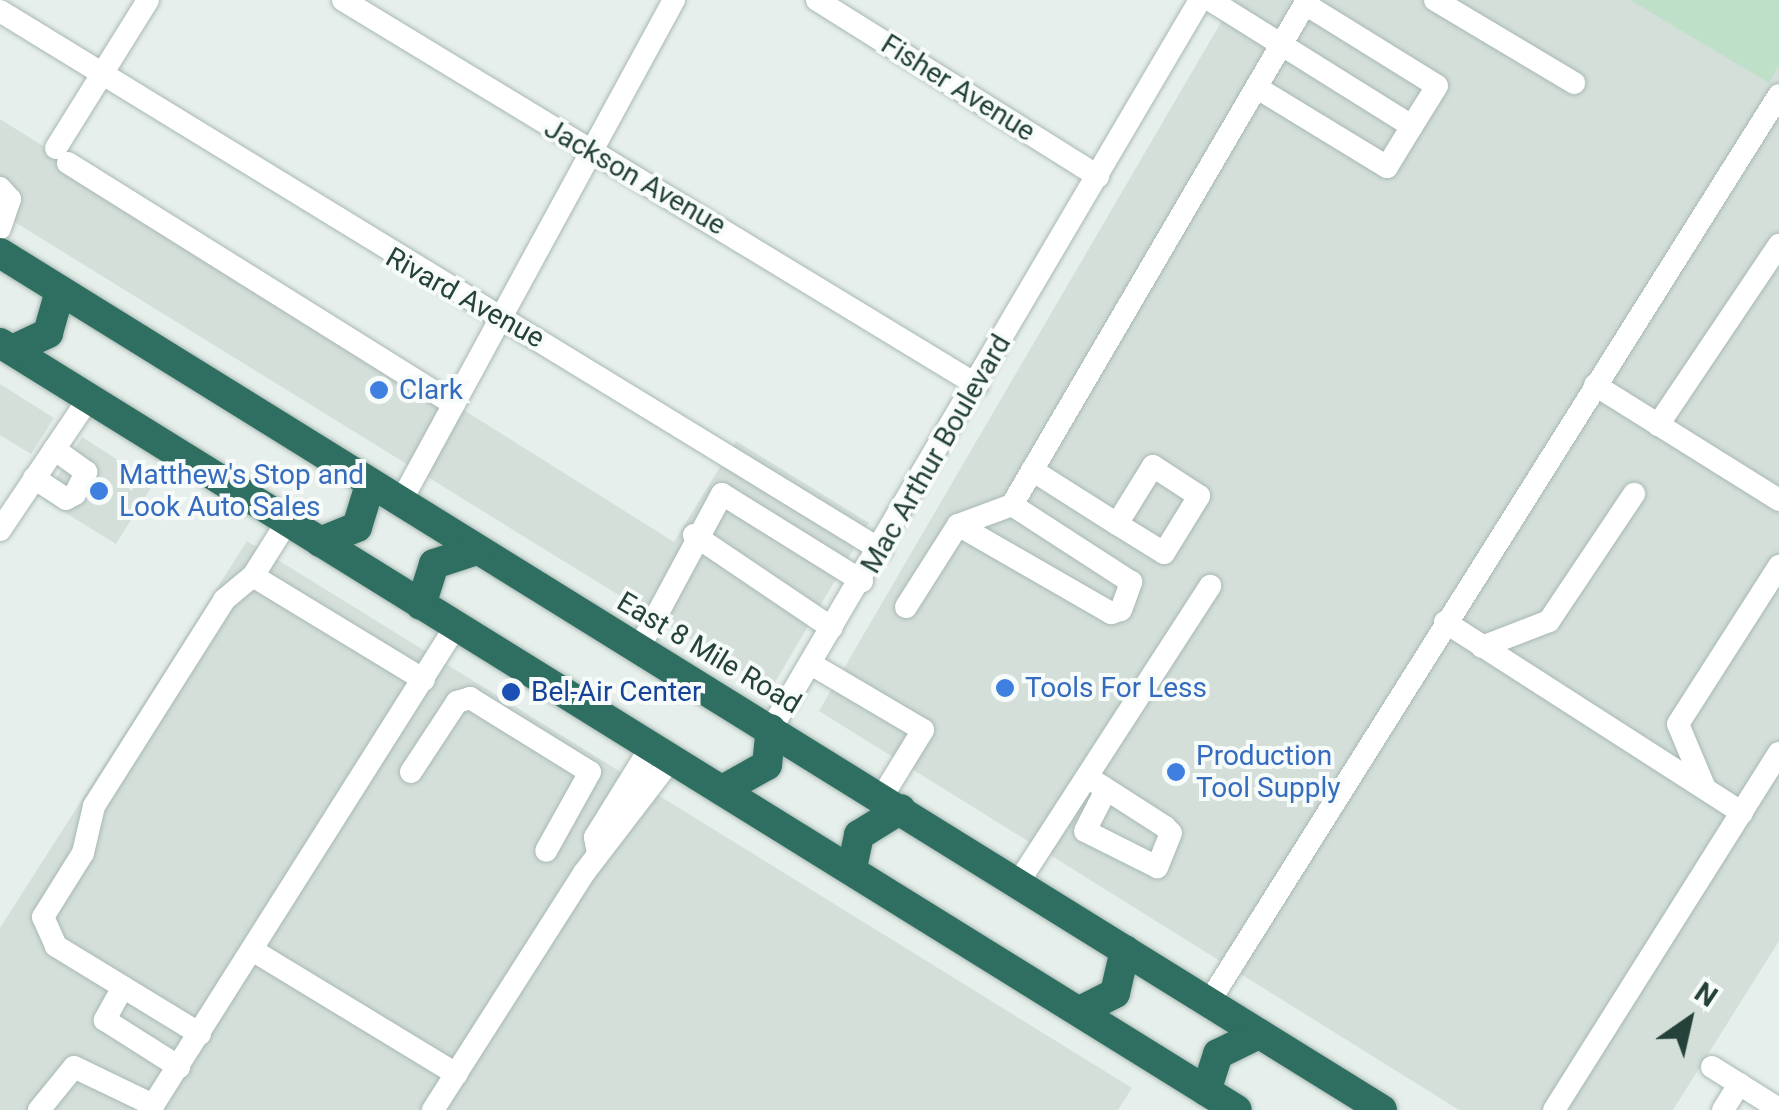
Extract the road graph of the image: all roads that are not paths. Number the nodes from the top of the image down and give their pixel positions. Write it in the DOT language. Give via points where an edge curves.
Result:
graph roads {
  1 [pos="148,0"];
  2 [pos="344,0"];
  3 [pos="674,0"];
  4 [pos="817,0"];
  5 [pos="1200,0"];
  6 [pos="1210,0"];
  7 [pos="1435,0"];
  8 [pos="0,12"];
  9 [pos="1280,45"];
  10 [pos="101,75"];
  11 [pos="1574,83"];
  12 [pos="1256,88"];
  13 [pos="1779,95"];
  14 [pos="1412,126"];
  15 [pos="591,154"];
  16 [pos="1098,176"];
  17 [pos="0,188"];
  18 [pos="0,228"];
  19 [pos="1779,245"];
  20 [pos="0,253"];
  21 [pos="60,292"];
  22 [pos="500,320"];
  23 [pos="6,346"];
  24 [pos="976,386"];
  25 [pos="1595,386"];
  26 [pos="88,398"];
  27 [pos="454,404"];
  28 [pos="1658,425"];
  29 [pos="54,449"];
  30 [pos="1032,470"];
  31 [pos="34,478"];
  32 [pos="370,485"];
  33 [pos="1634,494"];
  34 [pos="1779,500"];
  35 [pos="400,503"];
  36 [pos="1012,505"];
  37 [pos="287,522"];
  38 [pos="1118,524"];
  39 [pos="958,525"];
  40 [pos="0,530"];
  41 [pos="694,535"];
  42 [pos="320,542"];
  43 [pos="477,550"];
  44 [pos="881,550"];
  45 [pos="1779,566"];
  46 [pos="252,576"];
  47 [pos="862,581"];
  48 [pos="1210,586"];
  49 [pos="421,605"];
  50 [pos="906,606"];
  51 [pos="1445,622"];
  52 [pos="456,626"];
  53 [pos="832,628"];
  54 [pos="1482,647"];
  55 [pos="639,648"];
  56 [pos="811,664"];
  57 [pos="424,680"];
  58 [pos="771,729"];
  59 [pos="662,751"];
  60 [pos="1779,753"];
  61 [pos="411,772"];
  62 [pos="1704,786"];
  63 [pos="724,789"];
  64 [pos="891,803"];
  65 [pos="1742,813"];
  66 [pos="546,852"];
  67 [pos="852,868"];
  68 [pos="1018,883"];
  69 [pos="1126,950"];
  70 [pos="254,951"];
  71 [pos="123,987"];
  72 [pos="1210,1002"];
  73 [pos="1080,1011"];
  74 [pos="200,1034"];
  75 [pos="1260,1034"];
  76 [pos="178,1066"];
  77 [pos="1712,1067"];
  78 [pos="456,1074"];
  79 [pos="1739,1084"];
  80 [pos="1206,1091"];
  81 [pos="152,1108"];
  82 [pos="1779,1109"];
  83 [pos="39,1110"];
  84 [pos="433,1110"];
  85 [pos="1237,1110"];
  86 [pos="1382,1110"];
  87 [pos="1554,1110"];
  88 [pos="1722,1110"];
  1 -- 10 [label="street"];
  2 -- 15 [label="street, Jackson Avenue"];
  3 -- 15 [label="street"];
  4 -- 16 [label="street, Fisher Avenue"];
  5 -- 16 [label="street, Mac Arthur Boulevard"];
  6 -- 9 [label="street"];
  7 -- 11 [label="street"];
  8 -- 10 [label="street, Rivard Avenue"];
  9 -- 12 [label="street"];
  9 -- 14 [label="street"];
  9 -- 14 [label="street" via="1305,4 1322,14 1437,86"];
  10 -- 22 [label="street, Rivard Avenue"];
  10 -- 27 [label="street" via="62,156"];
  12 -- 14 [label="street" via="1387,167"];
  12 -- 30 [label="street"];
  13 -- 25 [label="street"];
  15 -- 22 [label="street"];
  15 -- 24 [label="street, Jackson Avenue" via="610,156"];
  16 -- 24 [label="street, Mac Arthur Boulevard"];
  17 -- 18 [label="street" via="10,199"];
  19 -- 28 [label="street"];
  20 -- 21 [label="highway, East 8 Mile Road"];
  21 -- 23 [label="highway" via="48,333"];
  21 -- 32 [label="highway, East 8 Mile Road"];
  22 -- 27 [label="street"];
  22 -- 44 [label="street, Rivard Avenue"];
  23 -- 26 [label="highway"];
  24 -- 44 [label="street, Mac Arthur Boulevard"];
  25 -- 28 [label="street"];
  25 -- 51 [label="street"];
  26 -- 29 [label="street"];
  26 -- 37 [label="highway"];
  27 -- 35 [label="street"];
  28 -- 34 [label="street"];
  29 -- 31 [label="street"];
  29 -- 31 [label="street" via="86,472 75,494 66,499"];
  30 -- 36 [label="street"];
  30 -- 38 [label="street"];
  31 -- 40 [label="street"];
  32 -- 35 [label="highway, East 8 Mile Road"];
  32 -- 42 [label="highway" via="357,527"];
  33 -- 54 [label="street" via="1549,622"];
  35 -- 43 [label="highway, East 8 Mile Road"];
  36 -- 39 [label="street"];
  36 -- 39 [label="street" via="1131,582 1120,610 1111,614"];
  37 -- 42 [label="highway"];
  37 -- 46 [label="street"];
  39 -- 50 [label="street"];
  41 -- 47 [label="street" via="722,494"];
  41 -- 53 [label="street"];
  41 -- 55 [label="street" via="695,553"];
  42 -- 49 [label="highway"];
  43 -- 49 [label="highway" via="434,564"];
  43 -- 55 [label="highway, East 8 Mile Road"];
  44 -- 47 [label="street, Mac Arthur Boulevard"];
  45 -- 62 [label="street" via="1678,724"];
  46 -- 57 [label="street"];
  46 -- 71 [label="street" via="224,600 94,806 84,853 43,917 56,946"];
  47 -- 53 [label="street, Mac Arthur Boulevard"];
  48 -- 68 [label="street" via="1096,783"];
  49 -- 52 [label="highway"];
  51 -- 54 [label="street"];
  51 -- 72 [label="street"];
  52 -- 57 [label="street"];
  52 -- 59 [label="highway"];
  53 -- 56 [label="street, Mac Arthur Boulevard"];
  54 -- 62 [label="street"];
  55 -- 58 [label="highway, East 8 Mile Road"];
  56 -- 58 [label="street, Mac Arthur Boulevard"];
  56 -- 64 [label="street" via="923,730"];
  57 -- 70 [label="street"];
  58 -- 63 [label="highway" via="766,764"];
  58 -- 64 [label="highway, East 8 Mile Road"];
  59 -- 63 [label="highway"];
  59 -- 78 [label="street" via="595,837 598,853"];
  60 -- 65 [label="street"];
  61 -- 66 [label="street" via="457,702 470,698 590,772"];
  62 -- 65 [label="street"];
  63 -- 67 [label="highway"];
  64 -- 67 [label="highway" via="859,835"];
  64 -- 68 [label="highway, East 8 Mile Road"];
  65 -- 87 [label="street"];
  67 -- 73 [label="highway"];
  68 -- 69 [label="highway, East 8 Mile Road"];
  69 -- 72 [label="highway, East 8 Mile Road"];
  69 -- 73 [label="highway" via="1115,993"];
  70 -- 74 [label="street"];
  70 -- 78 [label="street"];
  71 -- 74 [label="street"];
  71 -- 76 [label="street" via="106,1020"];
  72 -- 75 [label="highway, East 8 Mile Road"];
  73 -- 80 [label="highway"];
  74 -- 76 [label="street"];
  75 -- 80 [label="highway" via="1218,1054"];
  75 -- 86 [label="highway, East 8 Mile Road"];
  76 -- 81 [label="street"];
  77 -- 79 [label="street"];
  78 -- 84 [label="street"];
  79 -- 82 [label="street"];
  79 -- 88 [label="street"];
  80 -- 85 [label="highway"];
  81 -- 83 [label="street" via="74,1066"];
}
